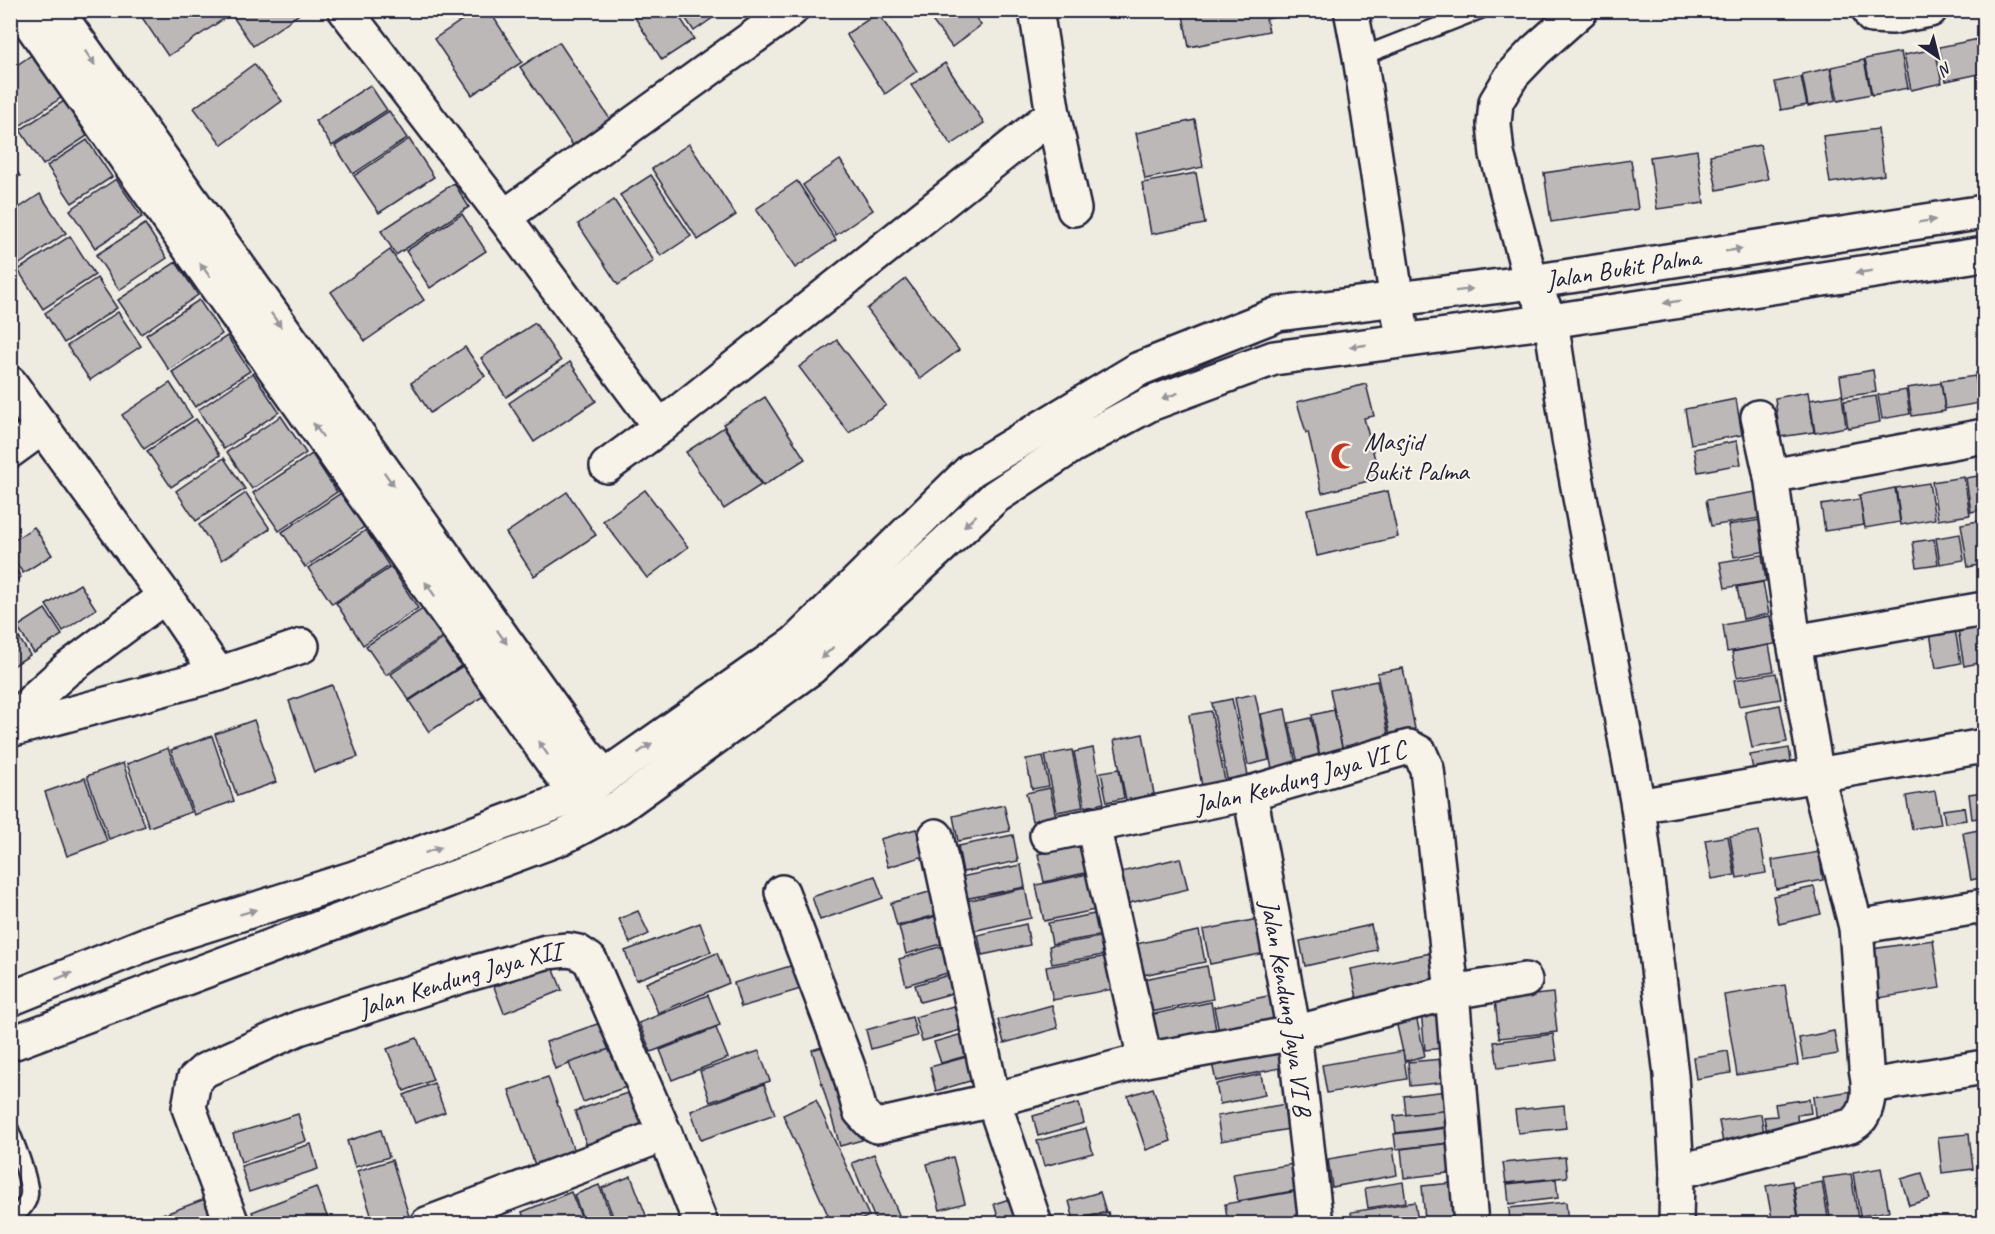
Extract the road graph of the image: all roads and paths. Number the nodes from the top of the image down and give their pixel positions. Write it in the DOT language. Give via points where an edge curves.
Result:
graph roads {
  1 [pos="21,10"];
  2 [pos="56,10"];
  3 [pos="791,10"];
  4 [pos="1036,10"];
  5 [pos="1351,10"];
  6 [pos="1480,10"];
  7 [pos="1581,10"];
  8 [pos="1869,10"];
  9 [pos="1930,10"];
  10 [pos="348,12"];
  11 [pos="1359,57"];
  12 [pos="1053,114"];
  13 [pos="1074,209"];
  14 [pos="1984,212"];
  15 [pos="504,217"];
  16 [pos="1984,254"];
  17 [pos="1516,284"];
  18 [pos="1412,297"];
  19 [pos="1551,321"];
  20 [pos="1403,340"];
  21 [pos="10,383"];
  22 [pos="1758,417"];
  23 [pos="43,427"];
  24 [pos="660,427"];
  25 [pos="1984,436"];
  26 [pos="10,451"];
  27 [pos="607,466"];
  28 [pos="971,470"];
  29 [pos="1771,476"];
  30 [pos="995,497"];
  31 [pos="165,596"];
  32 [pos="1984,609"];
  33 [pos="1794,642"];
  34 [pos="302,646"];
  35 [pos="218,674"];
  36 [pos="10,726"];
  37 [pos="10,730"];
  38 [pos="1984,746"];
  39 [pos="605,776"];
  40 [pos="1817,776"];
  41 [pos="1250,793"];
  42 [pos="578,795"];
  43 [pos="1638,806"];
  44 [pos="1093,825"];
  45 [pos="1047,835"];
  46 [pos="936,836"];
  47 [pos="354,878"];
  48 [pos="782,892"];
  49 [pos="1984,906"];
  50 [pos="359,913"];
  51 [pos="1856,927"];
  52 [pos="1525,980"];
  53 [pos="1452,993"];
  54 [pos="10,999"];
  55 [pos="1294,1033"];
  56 [pos="10,1042"];
  57 [pos="1146,1060"];
  58 [pos="1984,1067"];
  59 [pos="1870,1086"];
  60 [pos="993,1100"];
  61 [pos="10,1130"];
  62 [pos="665,1134"];
  63 [pos="1677,1172"];
  64 [pos="488,1213"];
  65 [pos="10,1218"];
  66 [pos="232,1224"];
  67 [pos="427,1224"];
  68 [pos="701,1224"];
  69 [pos="1035,1224"];
  70 [pos="1316,1224"];
  71 [pos="1471,1224"];
  72 [pos="1677,1224"];
  42 -- 1 [label="street, one-way"];
  2 -- 39 [label="street, one-way" via="584,752"];
  3 -- 15 [label="street"];
  4 -- 12 [label="street"];
  5 -- 11 [label="street"];
  6 -- 11 [label="lane"];
  7 -- 17 [label="street, Jalan Bukit Palma" via="1520,67 1496,102 1497,154"];
  8 -- 9 [label="street" via="1872,16 1892,17"];
  10 -- 15 [label="street"];
  11 -- 18 [label="street"];
  12 -- 13 [label="street"];
  12 -- 24 [label="street"];
  17 -- 14 [label="street, Jalan Bukit Palma, one-way"];
  15 -- 24 [label="street"];
  16 -- 19 [label="street, Jalan Bukit Palma, one-way"];
  18 -- 17 [label="street, one-way"];
  17 -- 19 [label="street"];
  18 -- 20 [label="street"];
  18 -- 28 [label="street" via="1278,314 1139,369"];
  19 -- 20 [label="street, Jalan Bukit Palma"];
  19 -- 43 [label="street" via="1569,439"];
  20 -- 30 [label="street, Jalan Bukit Palma, one-way" via="1274,358 1150,404 1072,446"];
  21 -- 23 [label="street"];
  22 -- 29 [label="street"];
  23 -- 26 [label="street"];
  23 -- 31 [label="street"];
  24 -- 27 [label="street"];
  25 -- 29 [label="street"];
  28 -- 30 [label="street"];
  39 -- 28 [label="street, one-way" via="795,643"];
  29 -- 33 [label="street"];
  30 -- 50 [label="street, Jalan Bukit Palma, one-way" via="811,668 619,807 563,837"];
  31 -- 35 [label="street"];
  31 -- 36 [label="street" via="66,670"];
  32 -- 33 [label="street"];
  33 -- 40 [label="street"];
  34 -- 35 [label="street"];
  35 -- 37 [label="street"];
  38 -- 40 [label="street"];
  39 -- 42 [label="street"];
  40 -- 43 [label="street"];
  40 -- 51 [label="street"];
  41 -- 44 [label="street, Jalan Kendung Jaya VI C"];
  41 -- 53 [label="street, Jalan Kendung Jaya VI C" via="1409,747 1420,753 1427,769"];
  41 -- 55 [label="street, Jalan Kendung Jaya VI B"];
  47 -- 42 [label="street, one-way"];
  43 -- 63 [label="street" via="1671,1075"];
  44 -- 45 [label="street, Jalan Kendung Jaya VI C"];
  44 -- 57 [label="street"];
  46 -- 60 [label="street"];
  47 -- 50 [label="street"];
  54 -- 47 [label="street, one-way" via="149,943"];
  48 -- 60 [label="street" via="848,1067 860,1111 870,1122 877,1126"];
  49 -- 51 [label="street"];
  50 -- 56 [label="street, Jalan Bukit Palma"];
  51 -- 59 [label="street"];
  52 -- 53 [label="street"];
  53 -- 55 [label="street"];
  53 -- 71 [label="street, Jalan Kendung Jaya VI C"];
  55 -- 57 [label="street"];
  55 -- 70 [label="street, Jalan Kendung Jaya VI B"];
  57 -- 60 [label="street"];
  58 -- 59 [label="street"];
  59 -- 63 [label="street" via="1861,1119 1850,1126"];
  60 -- 69 [label="street"];
  61 -- 65 [label="lane" via="30,1190 18,1215"];
  62 -- 64 [label="street"];
  62 -- 66 [label="street, Jalan Kendung Jaya XII" via="590,960 568,950 546,952 299,1028 205,1070 194,1080 189,1108"];
  62 -- 68 [label="street, Jalan Kendung Jaya XII"];
  63 -- 72 [label="street"];
  64 -- 67 [label="street"];
}
